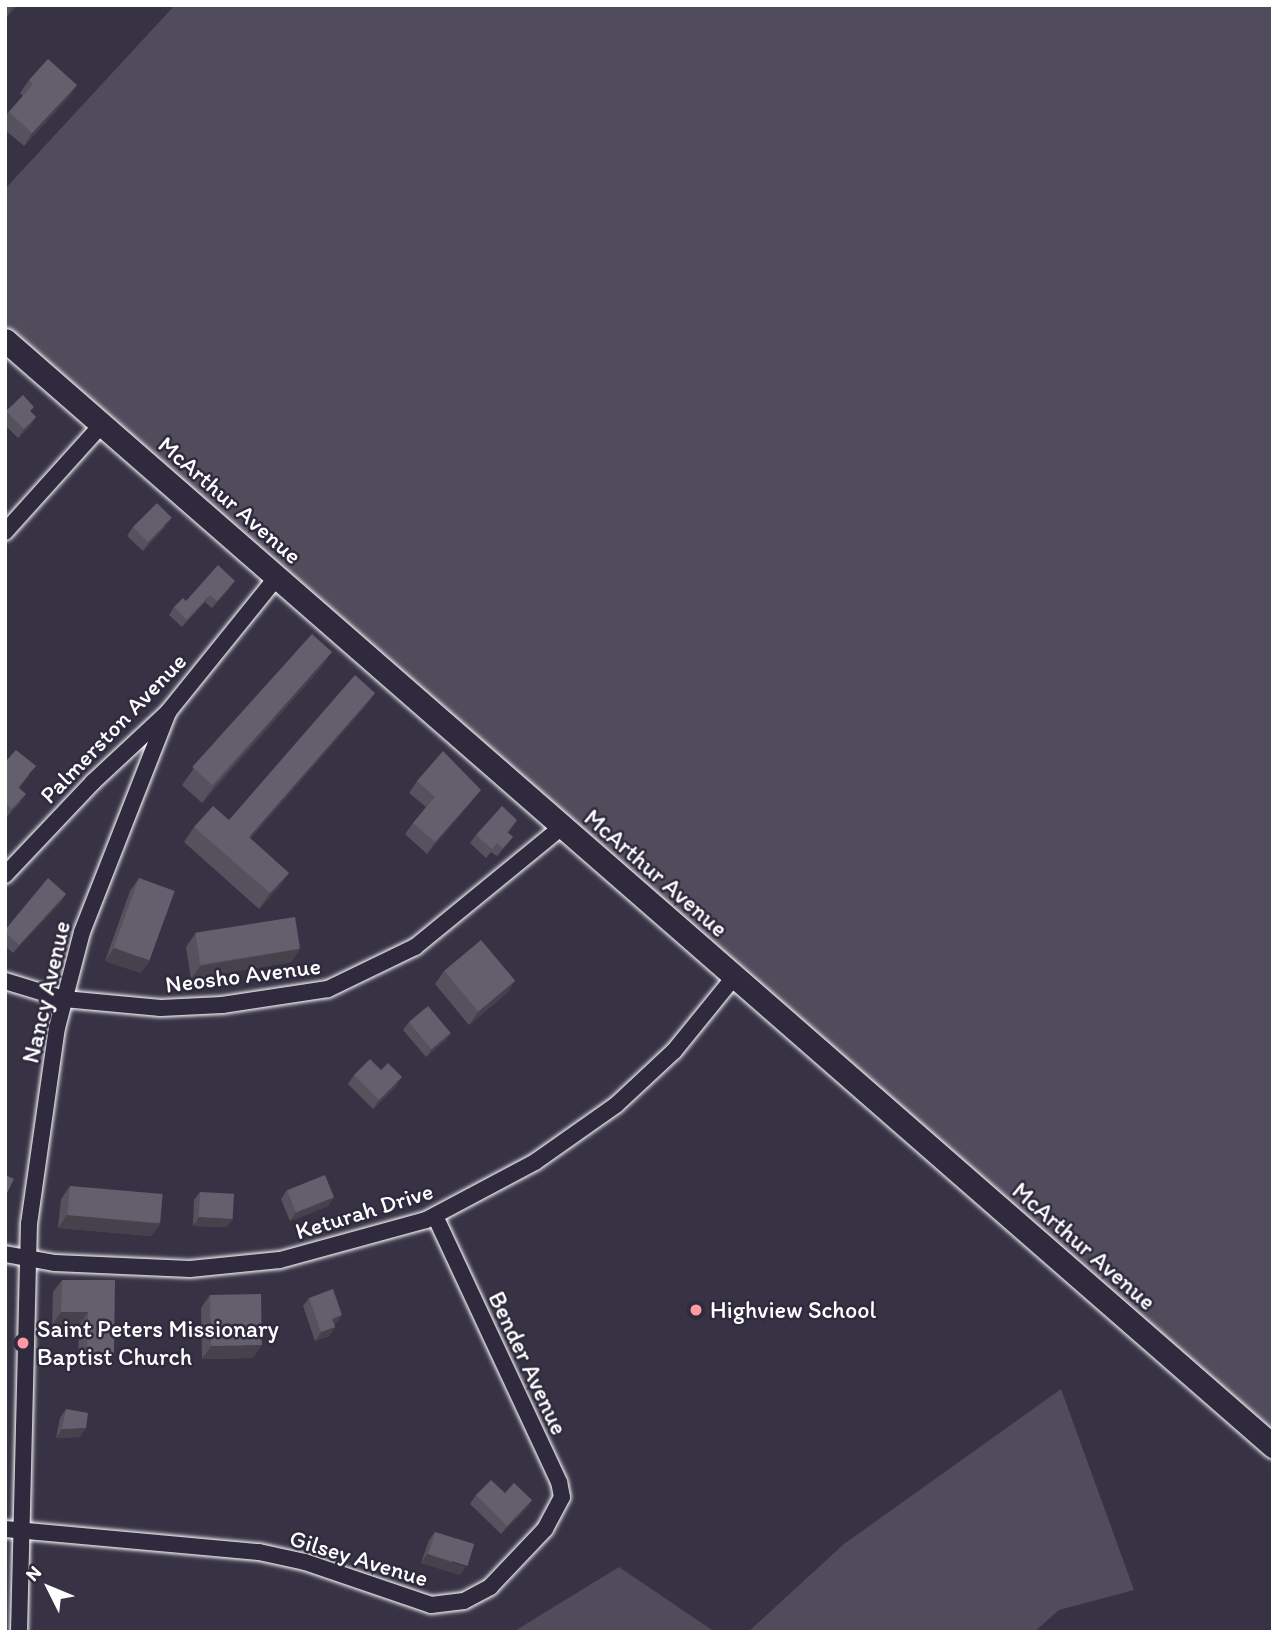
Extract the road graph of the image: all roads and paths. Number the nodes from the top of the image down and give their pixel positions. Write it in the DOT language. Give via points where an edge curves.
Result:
graph roads {
  1 [pos="5,340"];
  2 [pos="103,423"];
  3 [pos="5,532"];
  4 [pos="277,577"];
  5 [pos="168,712"];
  6 [pos="563,827"];
  7 [pos="5,875"];
  8 [pos="735,976"];
  9 [pos="5,981"];
  10 [pos="64,999"];
  11 [pos="435,1216"];
  12 [pos="5,1254"];
  13 [pos="27,1258"];
  14 [pos="1273,1447"];
  15 [pos="5,1529"];
  16 [pos="545,1529"];
  17 [pos="23,1532"];
  18 [pos="19,1632"];
  1 -- 2 [label="street, McArthur Avenue"];
  2 -- 3 [label="street"];
  2 -- 4 [label="street, McArthur Avenue"];
  4 -- 5 [label="street, Palmerston Avenue"];
  4 -- 6 [label="street, McArthur Avenue"];
  5 -- 7 [label="street, Palmerston Avenue" via="93,782"];
  5 -- 10 [label="street, Nancy Avenue" via="82,932"];
  6 -- 8 [label="street, McArthur Avenue"];
  6 -- 10 [label="street, Neosho Avenue" via="438,931 344,984 222,1005 161,1008"];
  8 -- 11 [label="street, Keturah Drive" via="674,1051 616,1105 535,1161"];
  8 -- 14 [label="street, McArthur Avenue"];
  9 -- 10 [label="street, Neosho Avenue"];
  10 -- 13 [label="street, Nancy Avenue" via="34,1180"];
  11 -- 13 [label="street, Keturah Drive" via="320,1251 251,1264 164,1270"];
  11 -- 16 [label="street, Bender Avenue" via="559,1482 560,1504"];
  12 -- 13 [label="street, Keturah Drive"];
  13 -- 17 [label="street, Nancy Avenue"];
  15 -- 17 [label="street, Gilsey Avenue"];
  16 -- 17 [label="street, Gilsey Avenue" via="490,1587 464,1601 442,1605 396,1596 305,1562 259,1552"];
  17 -- 18 [label="street, Nancy Avenue"];
}
